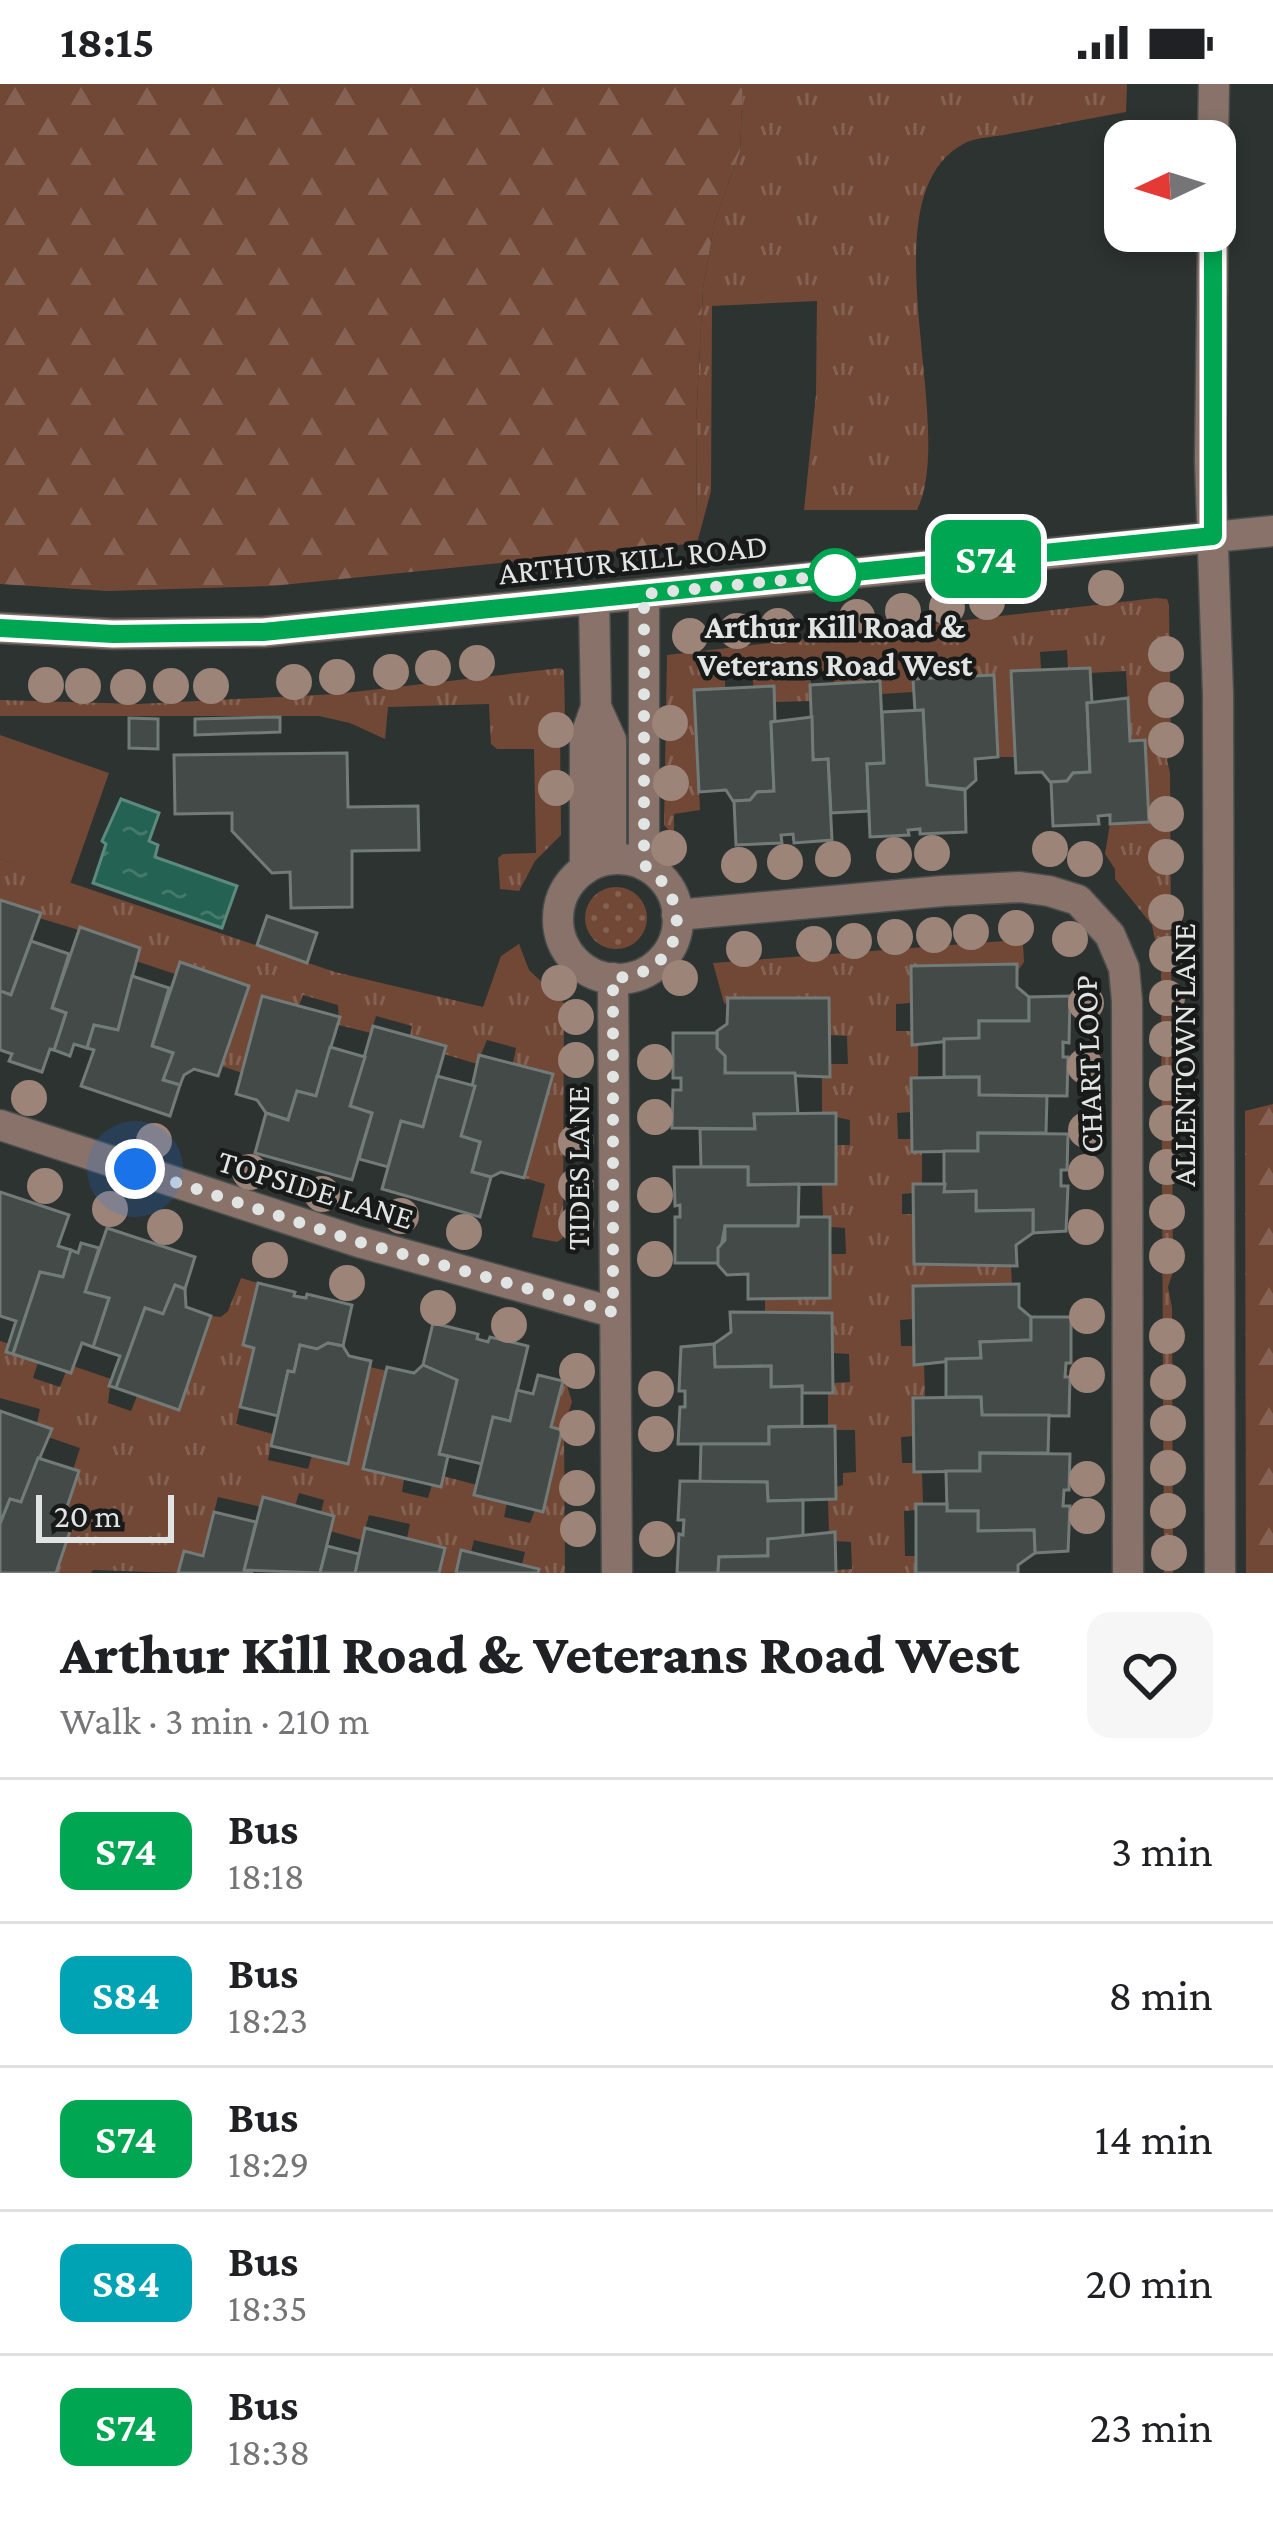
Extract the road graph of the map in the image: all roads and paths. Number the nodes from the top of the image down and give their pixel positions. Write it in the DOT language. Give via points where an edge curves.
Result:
graph roads {
  1 [pos="1214,84"];
  2 [pos="1214,120"];
  3 [pos="1213,252"];
  4 [pos="1273,531"];
  5 [pos="1213,536"];
  6 [pos="644,594"];
  7 [pos="594,599"];
  8 [pos="0,628"];
  9 [pos="598,864"];
  10 [pos="644,865"];
  11 [pos="677,915"];
  12 [pos="613,978"];
  13 [pos="0,1125"];
  14 [pos="613,1312"];
  15 [pos="617,1573"];
  16 [pos="1128,1573"];
  17 [pos="1220,1573"];
  1 -- 2 [label="street"];
  3 -- 5 [label="street, ALLENTOWN LANE"];
  4 -- 5 [label="street, ARTHUR KILL ROAD"];
  5 -- 6 [label="street, ARTHUR KILL ROAD"];
  5 -- 17 [label="street, ALLENTOWN LANE"];
  6 -- 7 [label="street, ARTHUR KILL ROAD"];
  6 -- 10 [label="street"];
  7 -- 8 [label="street, ARTHUR KILL ROAD" via="263,632"];
  7 -- 9 [label="street" via="596,707 585,738"];
  9 -- 10 [label="street"];
  9 -- 12 [label="street" via="564,892 559,929 577,963"];
  10 -- 11 [label="street" via="670,890"];
  11 -- 12 [label="street" via="662,959 630,978"];
  11 -- 16 [label="street, CHART LOOP" via="1020,887 1078,900 1110,935 1127,1001"];
  12 -- 14 [label="street, TIDES LANE"];
  13 -- 14 [label="street, TOPSIDE LANE" via="359,1242"];
  14 -- 15 [label="street, TIDES LANE"];
}
